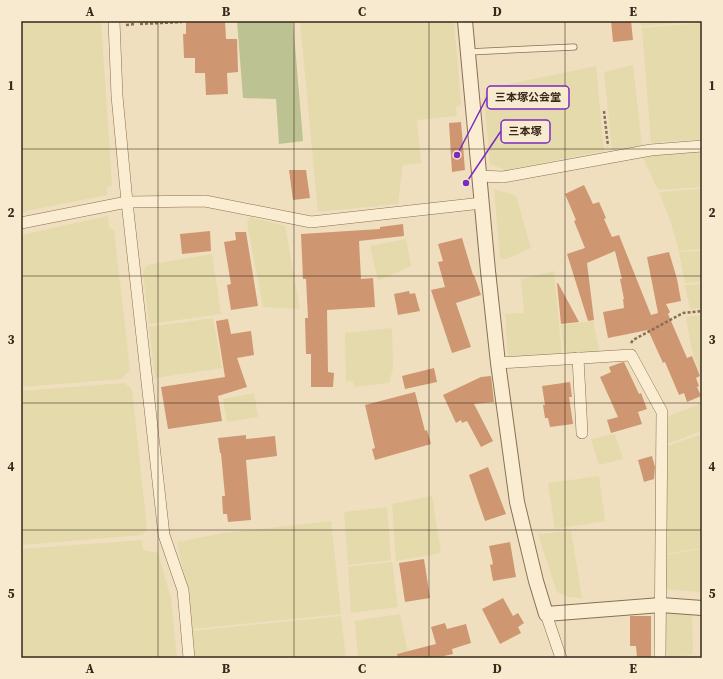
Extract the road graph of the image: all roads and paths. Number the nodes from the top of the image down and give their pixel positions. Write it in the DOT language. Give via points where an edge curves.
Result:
graph roads {
  1 [pos="114,21"];
  2 [pos="465,21"];
  3 [pos="182,22"];
  4 [pos="140,24"];
  5 [pos="574,47"];
  6 [pos="468,52"];
  7 [pos="604,111"];
  8 [pos="702,146"];
  9 [pos="609,158"];
  10 [pos="479,176"];
  11 [pos="127,202"];
  12 [pos="482,203"];
  13 [pos="21,223"];
  14 [pos="702,311"];
  15 [pos="626,355"];
  16 [pos="578,358"];
  17 [pos="498,363"];
  18 [pos="582,433"];
  19 [pos="661,605"];
  20 [pos="702,608"];
  21 [pos="546,614"];
  22 [pos="189,658"];
  23 [pos="561,658"];
  24 [pos="660,658"];
  1 -- 11 [label="street" via="117,96"];
  2 -- 6 [label="street"];
  3 -- 4 [label="path"];
  5 -- 6 [label="lane"];
  6 -- 10 [label="street"];
  7 -- 9 [label="path"];
  8 -- 9 [label="street" via="651,150"];
  9 -- 10 [label="street" via="503,177"];
  10 -- 12 [label="street"];
  11 -- 12 [label="street" via="205,201 311,222"];
  11 -- 13 [label="street"];
  11 -- 22 [label="street" via="164,535 183,590"];
  12 -- 17 [label="street"];
  14 -- 15 [label="path" via="682,313 633,340"];
  15 -- 16 [label="street"];
  15 -- 19 [label="street" via="631,355 662,412"];
  16 -- 17 [label="street"];
  16 -- 18 [label="street"];
  17 -- 21 [label="street" via="517,502"];
  19 -- 20 [label="street"];
  19 -- 21 [label="street"];
  19 -- 24 [label="street"];
  21 -- 23 [label="street"];
}
